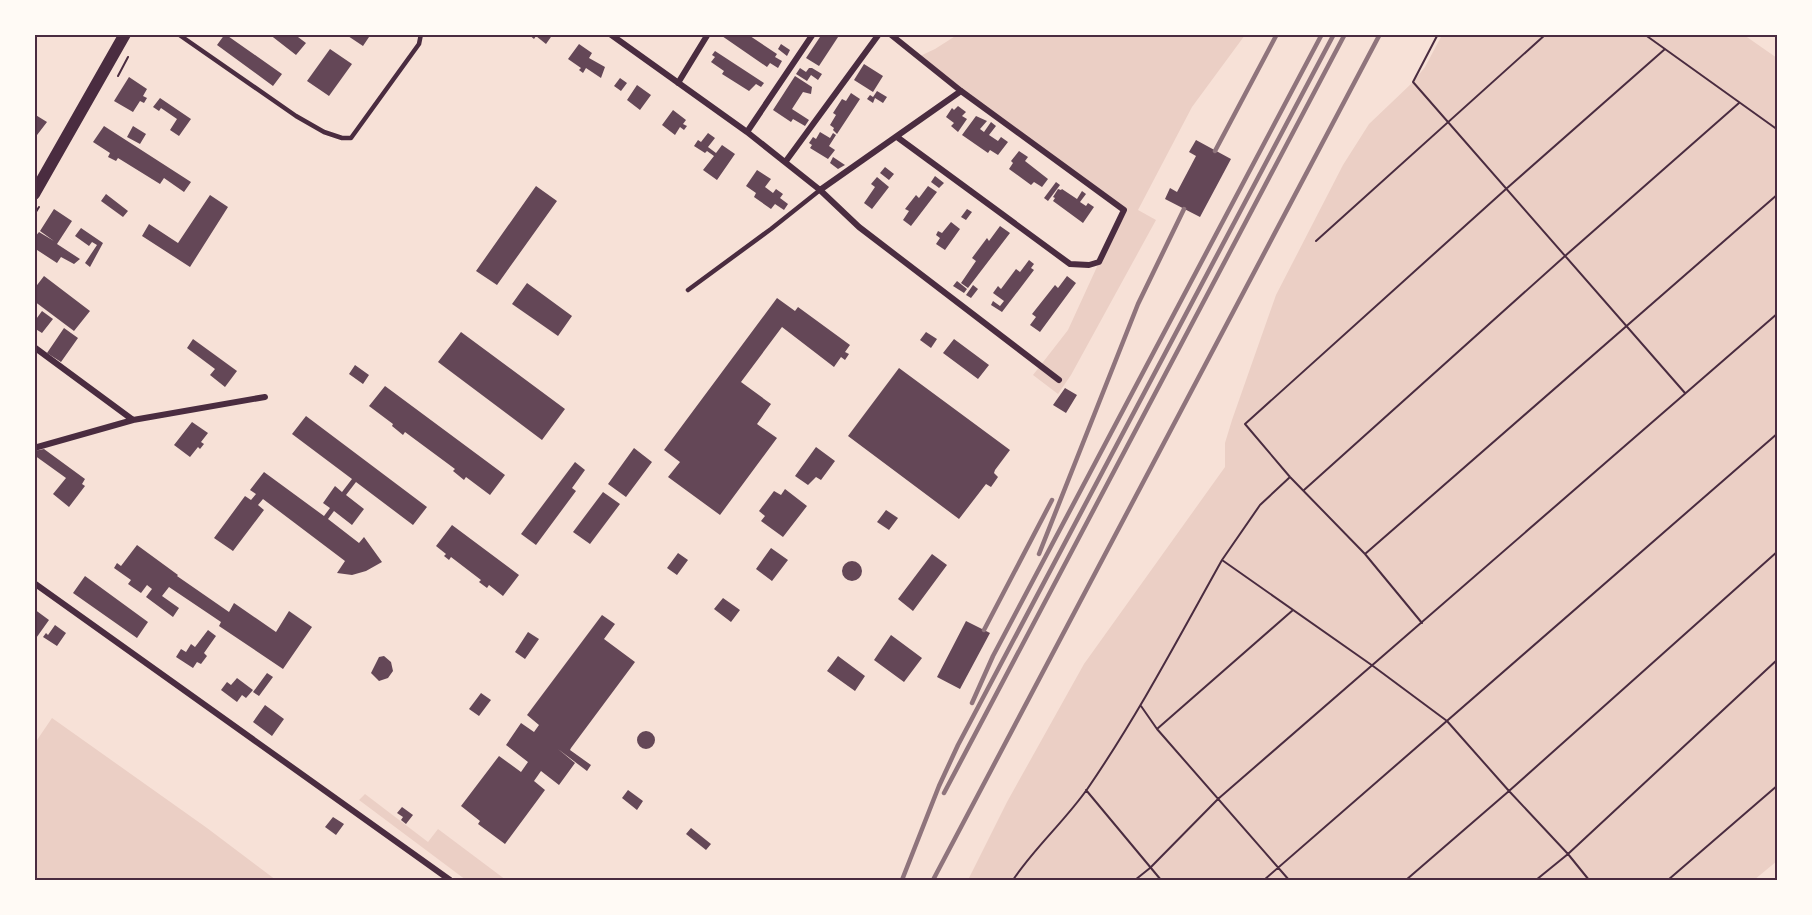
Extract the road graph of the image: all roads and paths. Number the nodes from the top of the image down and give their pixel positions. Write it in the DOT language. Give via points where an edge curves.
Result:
graph roads {
  1 [pos="125,34"];
  2 [pos="178,34"];
  3 [pos="421,34"];
  4 [pos="610,34"];
  5 [pos="708,34"];
  6 [pos="813,34"];
  7 [pos="879,34"];
  8 [pos="890,34"];
  9 [pos="1438,34"];
  10 [pos="1546,34"];
  11 [pos="1644,34"];
  12 [pos="1665,49"];
  13 [pos="678,83"];
  14 [pos="961,91"];
  15 [pos="1739,103"];
  16 [pos="1447,122"];
  17 [pos="1778,130"];
  18 [pos="747,132"];
  19 [pos="897,137"];
  20 [pos="786,161"];
  21 [pos="1506,189"];
  22 [pos="820,190"];
  23 [pos="34,194"];
  24 [pos="1778,194"];
  25 [pos="1316,241"];
  26 [pos="1565,256"];
  27 [pos="688,290"];
  28 [pos="1778,313"];
  29 [pos="1625,325"];
  30 [pos="34,348"];
  31 [pos="1059,380"];
  32 [pos="1685,393"];
  33 [pos="265,397"];
  34 [pos="133,420"];
  35 [pos="1777,434"];
  36 [pos="34,448"];
  37 [pos="1290,477"];
  38 [pos="1304,491"];
  39 [pos="1778,551"];
  40 [pos="1365,554"];
  41 [pos="1222,560"];
  42 [pos="34,583"];
  43 [pos="1293,610"];
  44 [pos="1422,624"];
  45 [pos="1778,659"];
  46 [pos="1373,666"];
  47 [pos="1141,706"];
  48 [pos="1447,722"];
  49 [pos="1157,729"];
  50 [pos="1778,785"];
  51 [pos="1086,790"];
  52 [pos="1509,791"];
  53 [pos="1218,799"];
  54 [pos="1568,854"];
  55 [pos="1150,868"];
  56 [pos="1278,868"];
  57 [pos="450,880"];
  58 [pos="1013,880"];
  59 [pos="1135,880"];
  60 [pos="1161,880"];
  61 [pos="1264,880"];
  62 [pos="1289,880"];
  63 [pos="1406,880"];
  64 [pos="1536,880"];
  65 [pos="1589,880"];
  66 [pos="1668,880"];
  1 -- 23 [label="main road"];
  2 -- 3 [label="lane" via="296,116 324,132 351,138 418,44"];
  4 -- 13 [label="street"];
  5 -- 13 [label="street"];
  6 -- 18 [label="street"];
  7 -- 20 [label="street"];
  8 -- 14 [label="street"];
  9 -- 16 [label="path" via="1413,82"];
  10 -- 16 [label="path"];
  11 -- 12 [label="path"];
  12 -- 15 [label="path"];
  12 -- 21 [label="path"];
  13 -- 18 [label="street"];
  14 -- 19 [label="street"];
  14 -- 19 [label="street" via="1124,210 1099,262 1070,264"];
  15 -- 17 [label="path"];
  15 -- 26 [label="path"];
  16 -- 21 [label="path"];
  16 -- 25 [label="path"];
  18 -- 20 [label="street"];
  19 -- 22 [label="street"];
  20 -- 22 [label="street"];
  21 -- 26 [label="path"];
  21 -- 37 [label="path" via="1245,424"];
  22 -- 27 [label="lane"];
  22 -- 31 [label="street" via="859,227"];
  24 -- 29 [label="path"];
  26 -- 29 [label="path"];
  26 -- 38 [label="path"];
  28 -- 32 [label="path"];
  29 -- 32 [label="path"];
  29 -- 40 [label="path"];
  30 -- 34 [label="street"];
  32 -- 44 [label="path"];
  33 -- 34 [label="street"];
  34 -- 36 [label="street"];
  35 -- 48 [label="path"];
  37 -- 38 [label="path"];
  37 -- 41 [label="path" via="1260,505"];
  38 -- 40 [label="path"];
  39 -- 52 [label="path"];
  40 -- 44 [label="path"];
  41 -- 43 [label="path"];
  41 -- 47 [label="path"];
  42 -- 57 [label="street"];
  43 -- 46 [label="path"];
  43 -- 49 [label="path"];
  44 -- 46 [label="path"];
  45 -- 54 [label="path"];
  46 -- 48 [label="path"];
  46 -- 53 [label="path"];
  47 -- 49 [label="path"];
  47 -- 51 [label="path"];
  48 -- 52 [label="path"];
  48 -- 56 [label="path"];
  49 -- 53 [label="path"];
  50 -- 66 [label="path"];
  51 -- 55 [label="path"];
  51 -- 58 [label="path"];
  52 -- 54 [label="path"];
  52 -- 63 [label="path"];
  53 -- 55 [label="path"];
  53 -- 56 [label="path"];
  54 -- 64 [label="path"];
  54 -- 65 [label="path"];
  55 -- 59 [label="path"];
  55 -- 60 [label="path"];
  56 -- 61 [label="path"];
  56 -- 62 [label="path"];
}
